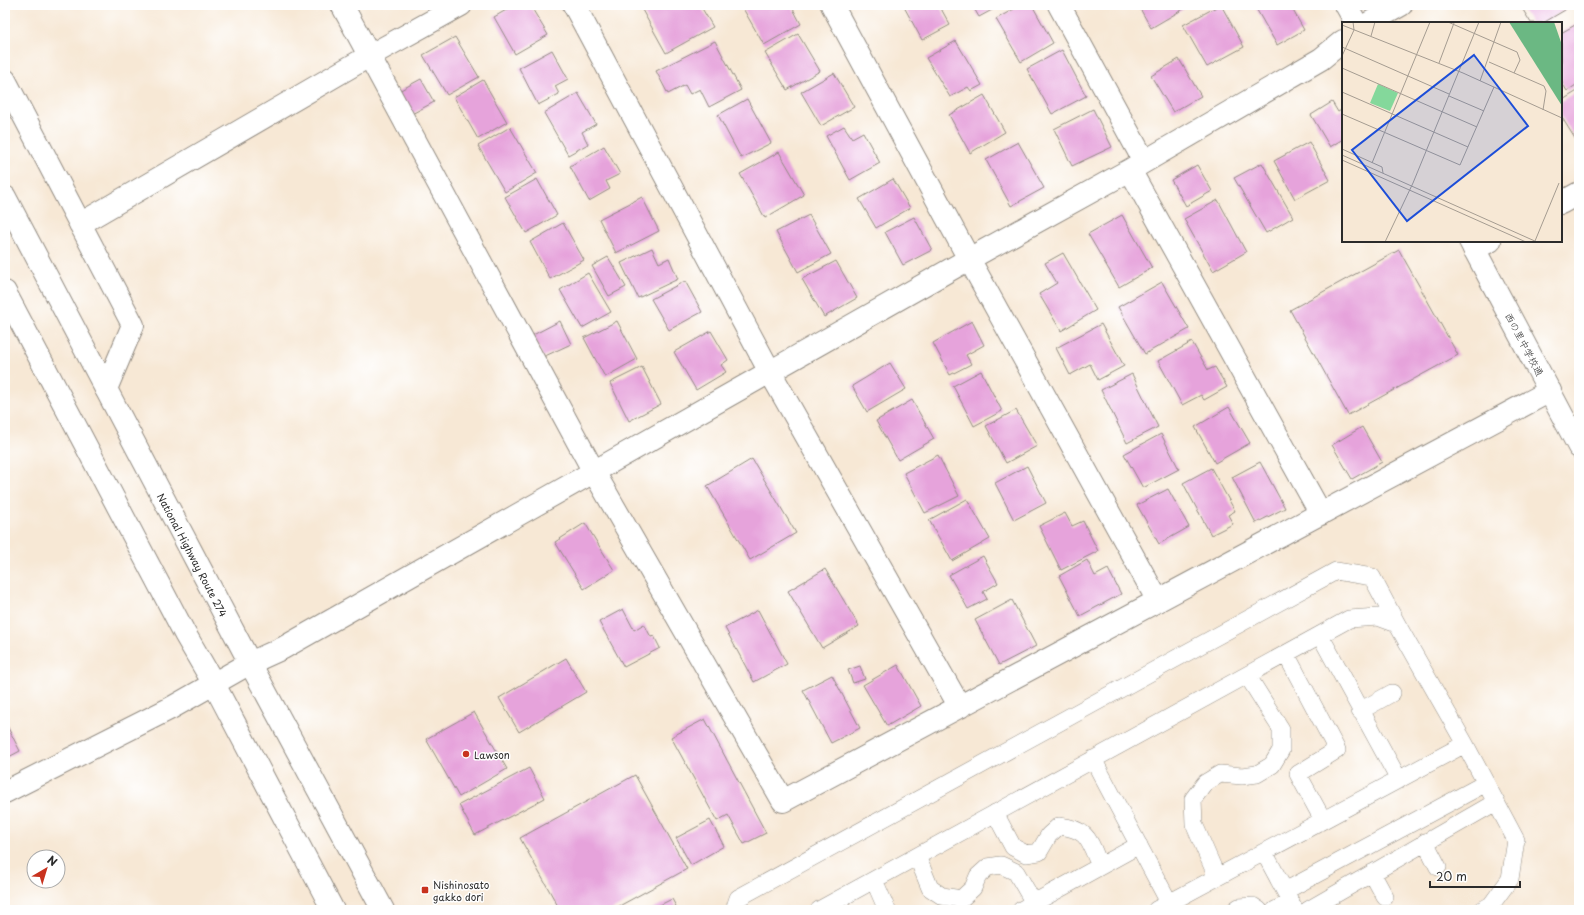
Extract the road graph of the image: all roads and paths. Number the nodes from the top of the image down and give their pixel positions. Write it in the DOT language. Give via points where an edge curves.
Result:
graph roads {
  1 [pos="342,5"];
  2 [pos="461,5"];
  3 [pos="574,5"];
  4 [pos="832,5"];
  5 [pos="1059,5"];
  6 [pos="1346,5"];
  7 [pos="1401,5"];
  8 [pos="1355,22"];
  9 [pos="1371,22"];
  10 [pos="1342,42"];
  11 [pos="369,56"];
  12 [pos="5,80"];
  13 [pos="1137,165"];
  14 [pos="1579,193"];
  15 [pos="5,198"];
  16 [pos="1562,202"];
  17 [pos="80,224"];
  18 [pos="1478,244"];
  19 [pos="969,259"];
  20 [pos="5,292"];
  21 [pos="770,372"];
  22 [pos="106,389"];
  23 [pos="1550,391"];
  24 [pos="1579,447"];
  25 [pos="594,472"];
  26 [pos="1321,514"];
  27 [pos="1158,601"];
  28 [pos="1397,624"];
  29 [pos="1320,635"];
  30 [pos="1286,654"];
  31 [pos="250,663"];
  32 [pos="1247,675"];
  33 [pos="214,684"];
  34 [pos="1392,693"];
  35 [pos="960,707"];
  36 [pos="1360,712"];
  37 [pos="1465,744"];
  38 [pos="1093,759"];
  39 [pos="1399,780"];
  40 [pos="1486,783"];
  41 [pos="5,792"];
  42 [pos="1496,802"];
  43 [pos="995,813"];
  44 [pos="1323,820"];
  45 [pos="1425,842"];
  46 [pos="1138,845"];
  47 [pos="1264,852"];
  48 [pos="917,856"];
  49 [pos="1100,866"];
  50 [pos="1438,867"];
  51 [pos="1372,873"];
  52 [pos="1217,877"];
  53 [pos="874,880"];
  54 [pos="1385,897"];
  55 [pos="1290,901"];
  56 [pos="1027,906"];
  57 [pos="1166,908"];
  58 [pos="334,910"];
  59 [pos="383,910"];
  60 [pos="734,910"];
  61 [pos="818,910"];
  62 [pos="887,910"];
  63 [pos="1235,910"];
  64 [pos="1259,910"];
  65 [pos="1275,910"];
  66 [pos="1308,910"];
  67 [pos="1482,910"];
  1 -- 11 [label="main road"];
  2 -- 11 [label="main road"];
  3 -- 21 [label="main road"];
  4 -- 19 [label="main road"];
  5 -- 13 [label="main road"];
  6 -- 8 [label="main road"];
  7 -- 9 [label="main road"];
  10 -- 13 [label="main road" via="1321,59"];
  11 -- 17 [label="main road"];
  11 -- 25 [label="main road"];
  12 -- 17 [label="main road"];
  13 -- 19 [label="main road"];
  13 -- 26 [label="main road"];
  14 -- 16 [label="main road"];
  15 -- 22 [label="main road, National Highway Route 274"];
  17 -- 22 [label="main road" via="133,325"];
  18 -- 23 [label="main road, 西の里中学校通"];
  19 -- 21 [label="main road"];
  19 -- 27 [label="main road"];
  20 -- 33 [label="main road" via="185,634"];
  21 -- 25 [label="main road"];
  21 -- 35 [label="main road"];
  22 -- 31 [label="main road, National Highway Route 274"];
  23 -- 24 [label="main road, 西の里中学校通"];
  23 -- 26 [label="main road"];
  25 -- 31 [label="main road" via="284,648"];
  25 -- 35 [label="main road" via="782,802"];
  26 -- 27 [label="main road"];
  27 -- 35 [label="main road"];
  28 -- 29 [label="lane" via="1378,617 1349,619"];
  28 -- 37 [label="lane"];
  28 -- 60 [label="lane" via="1372,577 1336,571 738,898"];
  29 -- 30 [label="lane"];
  29 -- 36 [label="lane"];
  30 -- 32 [label="lane"];
  30 -- 44 [label="lane" via="1337,750 1298,774"];
  31 -- 33 [label="main road"];
  31 -- 59 [label="main road, National Highway Route 274"];
  32 -- 38 [label="lane"];
  32 -- 52 [label="lane" via="1281,729 1282,750 1272,765 1257,774 1220,774 1205,783 1193,799 1194,824"];
  33 -- 41 [label="main road"];
  33 -- 58 [label="main road"];
  34 -- 36 [label="lane"];
  36 -- 39 [label="lane"];
  37 -- 39 [label="lane"];
  37 -- 40 [label="lane"];
  38 -- 43 [label="lane"];
  38 -- 46 [label="lane"];
  39 -- 44 [label="lane"];
  40 -- 42 [label="lane"];
  40 -- 55 [label="lane"];
  42 -- 45 [label="lane"];
  42 -- 67 [label="lane" via="1516,840 1510,879 1491,905"];
  43 -- 48 [label="lane"];
  43 -- 49 [label="lane" via="1013,847 1026,854 1039,852 1059,826 1074,828 1088,838"];
  44 -- 47 [label="lane"];
  45 -- 50 [label="lane"];
  45 -- 51 [label="lane"];
  46 -- 49 [label="lane"];
  46 -- 57 [label="lane"];
  47 -- 52 [label="lane"];
  47 -- 55 [label="lane"];
  48 -- 53 [label="lane"];
  48 -- 56 [label="lane" via="930,888 942,896 961,899 973,888 978,876 988,867 1000,865 1016,872"];
  49 -- 56 [label="lane"];
  51 -- 54 [label="lane"];
  51 -- 66 [label="lane"];
  52 -- 57 [label="lane"];
  53 -- 61 [label="lane"];
  53 -- 62 [label="lane"];
  55 -- 65 [label="lane"];
  63 -- 64 [label="lane" via="1239,907 1253,906"];
}
